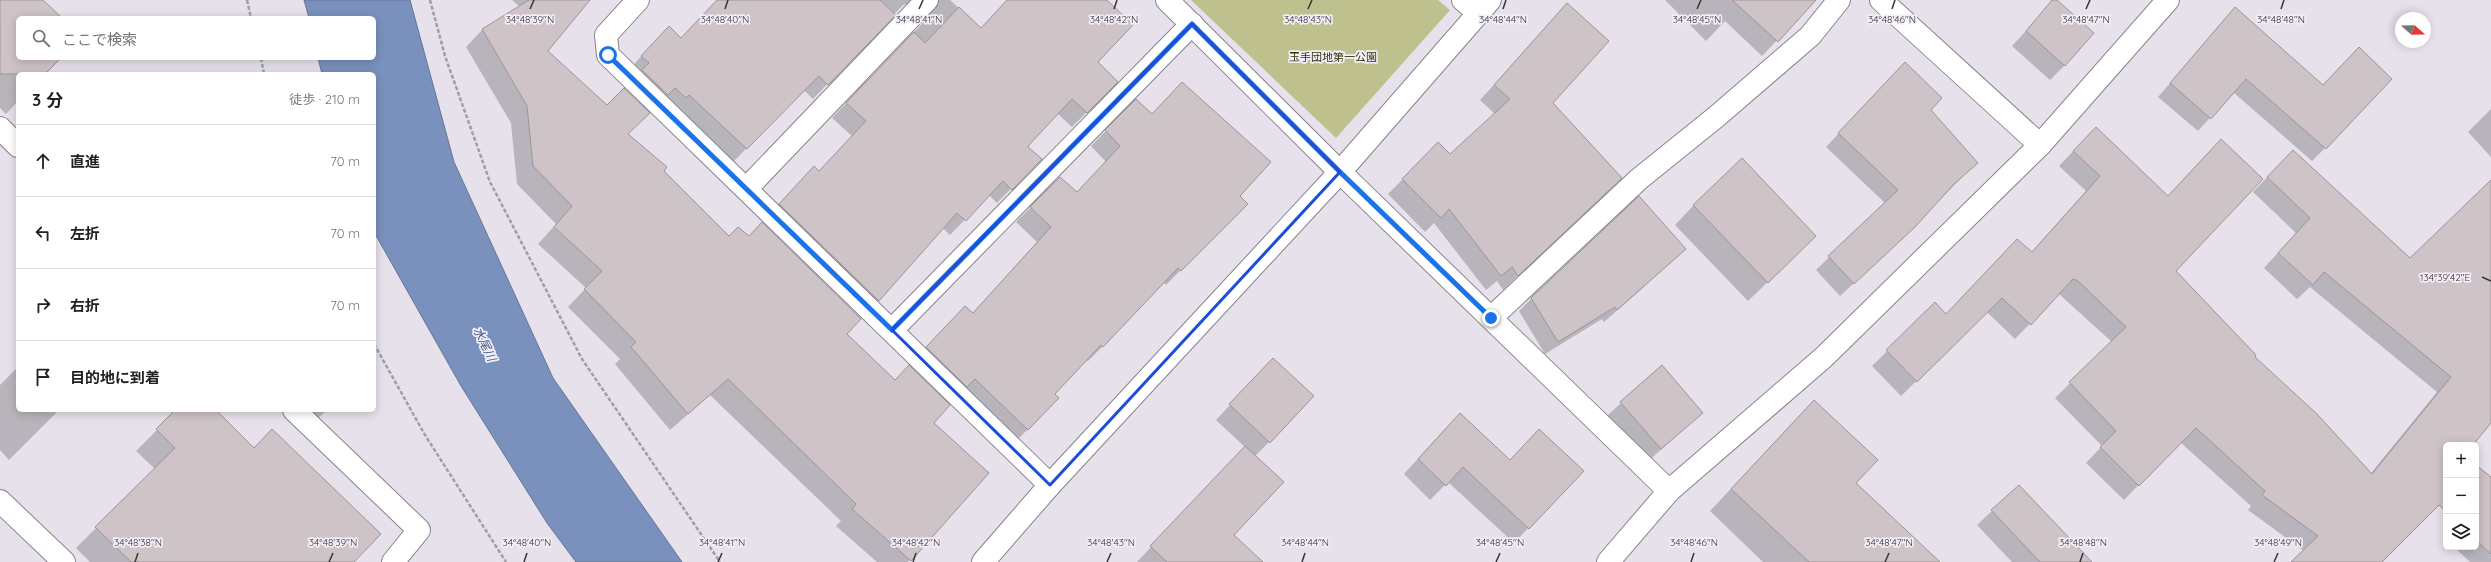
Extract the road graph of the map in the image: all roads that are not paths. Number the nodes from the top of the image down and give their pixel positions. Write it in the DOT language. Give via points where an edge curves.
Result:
graph roads {
  1 [pos="638,0"];
  2 [pos="927,0"];
  3 [pos="1167,0"];
  4 [pos="1839,0"];
  5 [pos="1882,0"];
  6 [pos="2168,0"];
  7 [pos="1477,4"];
  8 [pos="1192,24"];
  9 [pos="0,128"];
  10 [pos="16,144"];
  11 [pos="2040,145"];
  12 [pos="1340,172"];
  13 [pos="747,188"];
  14 [pos="1491,318"];
  15 [pos="892,330"];
  16 [pos="296,412"];
  17 [pos="1050,485"];
  18 [pos="1669,491"];
  19 [pos="0,500"];
  20 [pos="64,562"];
  21 [pos="393,562"];
  22 [pos="982,562"];
  23 [pos="1608,562"];
  1 -- 13 [label="street" via="606,35 608,55"];
  2 -- 13 [label="street"];
  3 -- 8 [label="street"];
  4 -- 14 [label="street" via="1810,36 1639,179"];
  5 -- 11 [label="street"];
  6 -- 11 [label="street"];
  7 -- 12 [label="street"];
  8 -- 12 [label="street"];
  8 -- 15 [label="street"];
  9 -- 10 [label="street"];
  11 -- 18 [label="street" via="1824,357"];
  12 -- 14 [label="street"];
  12 -- 17 [label="street"];
  13 -- 15 [label="street"];
  14 -- 18 [label="street"];
  15 -- 17 [label="street"];
  16 -- 21 [label="street" via="419,530"];
  17 -- 22 [label="street"];
  18 -- 23 [label="street"];
  19 -- 20 [label="street"];
}
